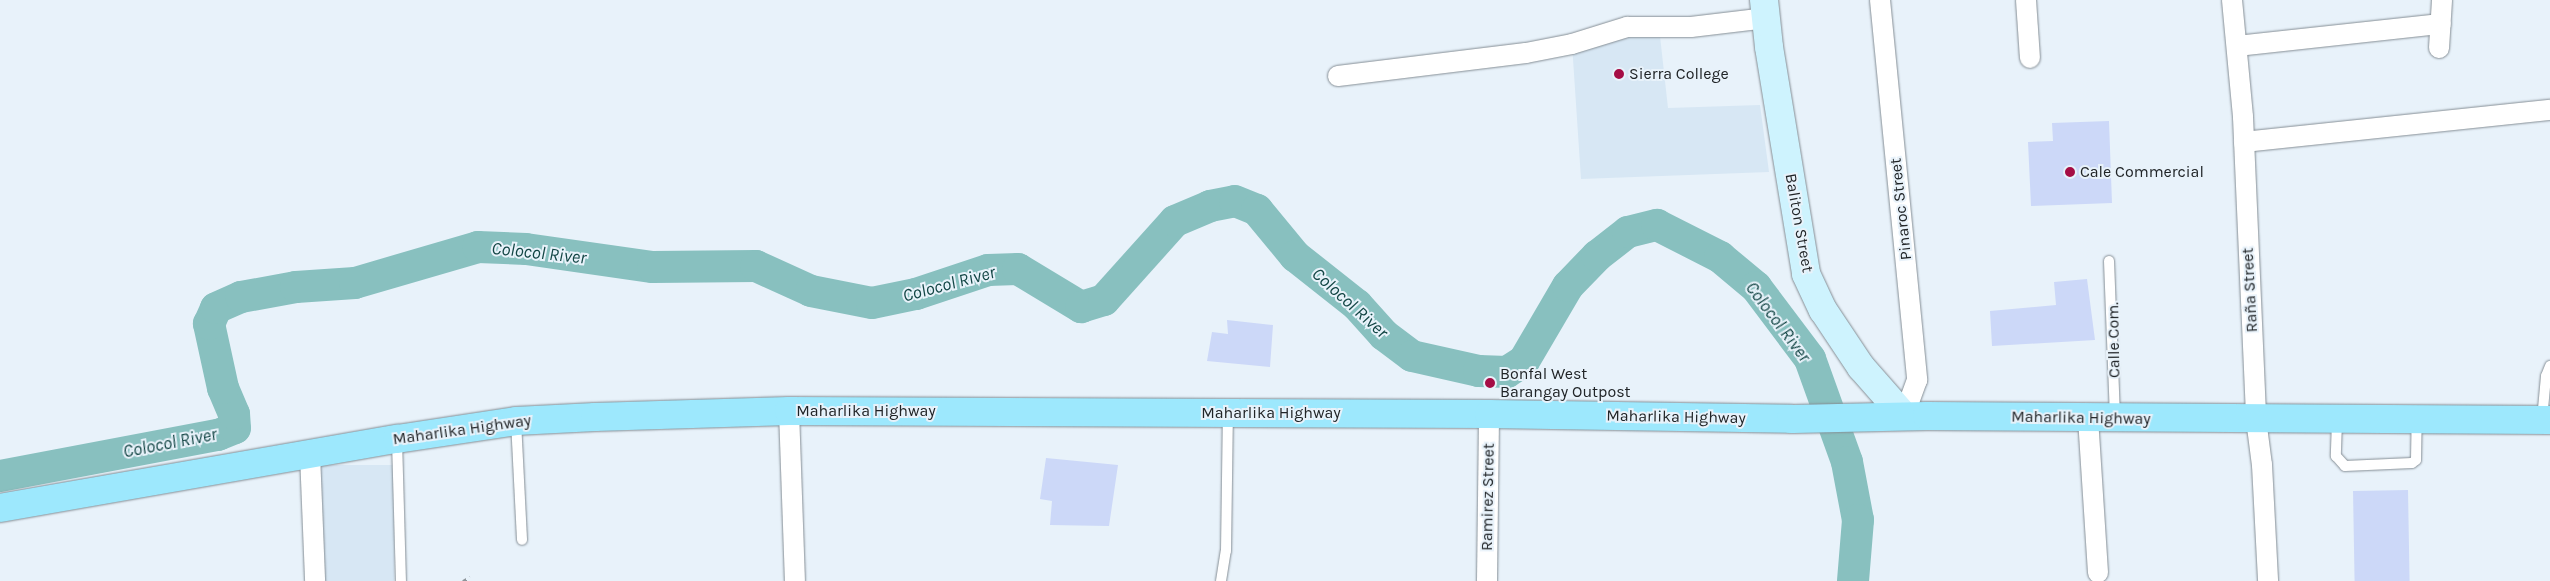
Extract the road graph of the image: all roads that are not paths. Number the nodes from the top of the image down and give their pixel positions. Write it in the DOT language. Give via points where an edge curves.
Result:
graph roads {
  1 [pos="1880,0"];
  2 [pos="2026,0"];
  3 [pos="2232,0"];
  4 [pos="2442,0"];
  5 [pos="1765,9"];
  6 [pos="2440,24"];
  7 [pos="2237,46"];
  8 [pos="2439,48"];
  9 [pos="2030,58"];
  10 [pos="1338,76"];
  11 [pos="2550,110"];
  12 [pos="2244,142"];
  13 [pos="2109,262"];
  14 [pos="2550,366"];
  15 [pos="789,411"];
  16 [pos="1228,413"];
  17 [pos="1489,414"];
  18 [pos="1904,416"];
  19 [pos="2088,418"];
  20 [pos="2256,419"];
  21 [pos="2116,420"];
  22 [pos="516,421"];
  23 [pos="2337,421"];
  24 [pos="2417,421"];
  25 [pos="2546,421"];
  26 [pos="397,439"];
  27 [pos="310,454"];
  28 [pos="0,508"];
  29 [pos="522,540"];
  30 [pos="2098,573"];
  31 [pos="315,581"];
  32 [pos="401,581"];
  33 [pos="796,581"];
  34 [pos="1221,581"];
  35 [pos="1487,581"];
  36 [pos="2268,581"];
  1 -- 18 [label="street, Pinaroc Street" via="1918,380"];
  2 -- 9 [label="street"];
  3 -- 7 [label="street, Raña Street"];
  4 -- 6 [label="street"];
  5 -- 10 [label="street" via="1691,27 1627,27 1572,44 1526,53"];
  5 -- 18 [label="street, Baliton Street" via="1806,274 1823,310 1861,367"];
  6 -- 7 [label="street"];
  6 -- 8 [label="street"];
  7 -- 12 [label="street, Raña Street"];
  11 -- 12 [label="street"];
  12 -- 20 [label="street, Raña Street"];
  13 -- 21 [label="lane, Calle Com."];
  14 -- 25 [label="lane" via="2546,376"];
  15 -- 16 [label="main road, Maharlika Highway"];
  15 -- 22 [label="main road, Maharlika Highway"];
  15 -- 33 [label="street"];
  16 -- 17 [label="main road, Maharlika Highway"];
  16 -- 34 [label="lane" via="1226,551"];
  17 -- 18 [label="main road, Maharlika Highway" via="1791,419"];
  17 -- 35 [label="street, Ramirez Street"];
  18 -- 19 [label="main road, Maharlika Highway"];
  19 -- 21 [label="main road, Maharlika Highway"];
  19 -- 30 [label="street"];
  20 -- 21 [label="main road, Maharlika Highway"];
  20 -- 23 [label="main road, Maharlika Highway"];
  20 -- 36 [label="street, Raña Street" via="2262,465"];
  22 -- 26 [label="main road, Maharlika Highway"];
  22 -- 29 [label="lane"];
  23 -- 24 [label="main road, Maharlika Highway"];
  23 -- 24 [label="lane" via="2336,456 2345,466 2412,463 2416,460"];
  24 -- 25 [label="main road, Maharlika Highway"];
  26 -- 27 [label="main road, Maharlika Highway"];
  26 -- 32 [label="lane"];
  27 -- 28 [label="main road, Maharlika Highway"];
  27 -- 31 [label="street"];
}
